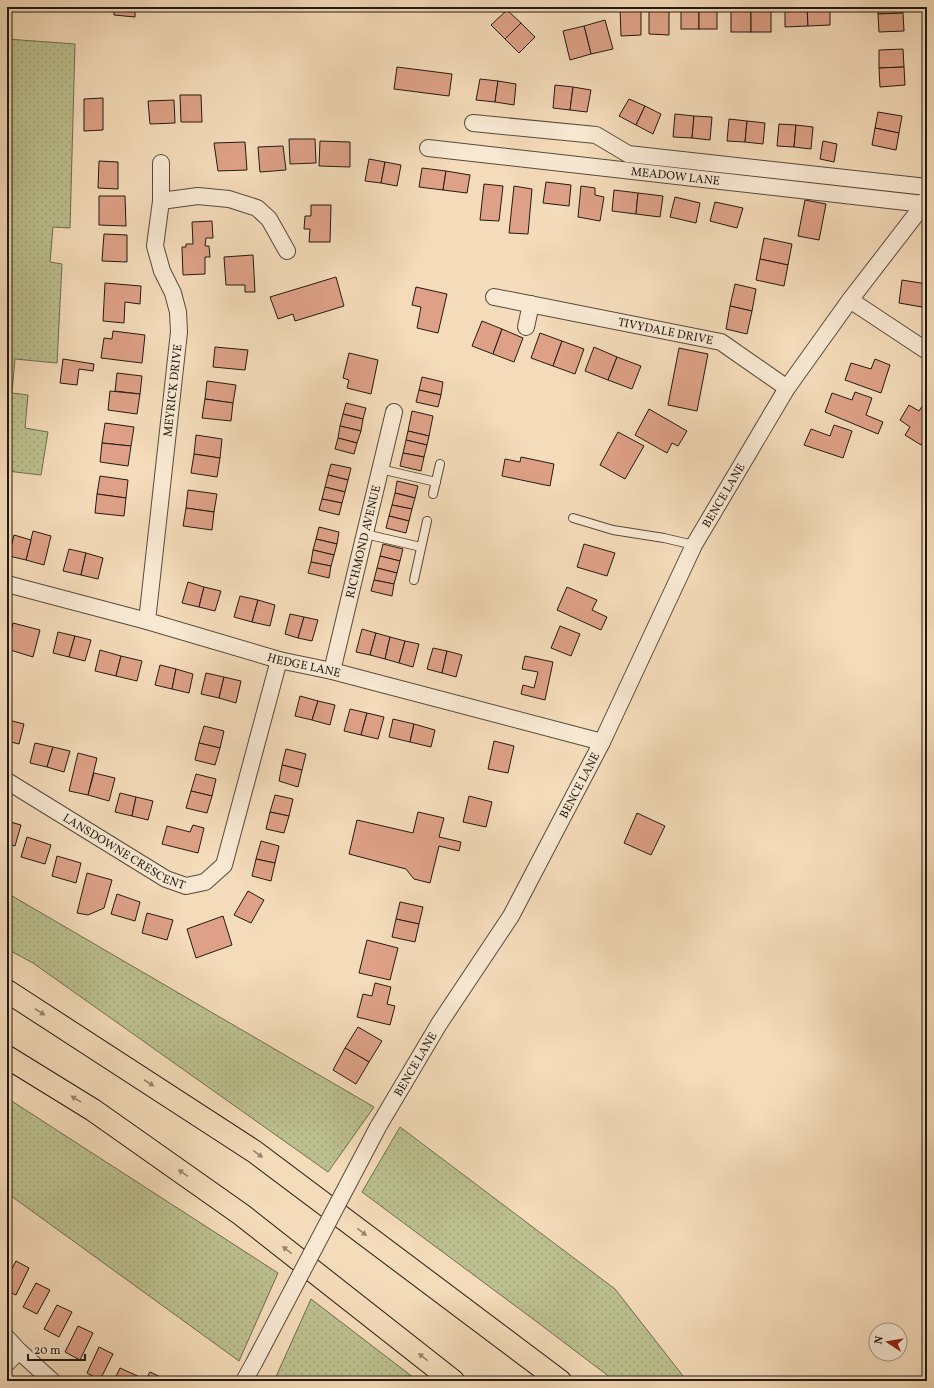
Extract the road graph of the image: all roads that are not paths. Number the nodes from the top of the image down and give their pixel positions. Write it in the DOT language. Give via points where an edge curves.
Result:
graph roads {
  1 [pos="473,124"];
  2 [pos="428,148"];
  3 [pos="161,163"];
  4 [pos="927,187"];
  5 [pos="162,201"];
  6 [pos="926,201"];
  7 [pos="287,251"];
  8 [pos="494,297"];
  9 [pos="850,300"];
  10 [pos="531,304"];
  11 [pos="526,328"];
  12 [pos="927,351"];
  13 [pos="787,388"];
  14 [pos="394,412"];
  15 [pos="440,464"];
  16 [pos="380,469"];
  17 [pos="436,482"];
  18 [pos="433,494"];
  19 [pos="573,518"];
  20 [pos="427,521"];
  21 [pos="365,534"];
  22 [pos="694,545"];
  23 [pos="421,547"];
  24 [pos="414,580"];
  25 [pos="7,584"];
  26 [pos="147,621"];
  27 [pos="279,660"];
  28 [pos="332,671"];
  29 [pos="602,742"];
  30 [pos="7,781"];
  31 [pos="7,991"];
  32 [pos="7,1057"];
  33 [pos="7,1338"];
  34 [pos="18,1351"];
  35 [pos="7,1363"];
  36 [pos="52,1381"];
  37 [pos="244,1381"];
  38 [pos="453,1381"];
  39 [pos="560,1381"];
  1 -- 4 [label="street, MEADOW LANE" via="596,135 628,154"];
  2 -- 6 [label="street, MEADOW LANE"];
  3 -- 5 [label="street, MEYRICK DRIVE"];
  5 -- 7 [label="street" via="198,196 229,199 257,208 269,219"];
  5 -- 26 [label="street, MEYRICK DRIVE" via="155,246 162,271 173,293 178,312 179,332"];
  6 -- 9 [label="street, BENCE LANE"];
  8 -- 10 [label="street, TIVYDALE DRIVE"];
  9 -- 12 [label="street"];
  9 -- 13 [label="street, BENCE LANE"];
  10 -- 11 [label="street"];
  10 -- 13 [label="street, TIVYDALE DRIVE" via="722,342"];
  13 -- 22 [label="street, BENCE LANE"];
  14 -- 16 [label="street, RICHMOND AVENUE"];
  15 -- 17 [label="lane"];
  16 -- 17 [label="lane"];
  16 -- 21 [label="street, RICHMOND AVENUE"];
  17 -- 18 [label="lane"];
  19 -- 22 [label="lane" via="613,530"];
  20 -- 23 [label="lane"];
  21 -- 23 [label="lane"];
  21 -- 28 [label="street, RICHMOND AVENUE"];
  22 -- 29 [label="street, BENCE LANE"];
  23 -- 24 [label="lane"];
  25 -- 26 [label="street, HEDGE LANE"];
  26 -- 27 [label="street, HEDGE LANE"];
  27 -- 28 [label="street, HEDGE LANE"];
  27 -- 30 [label="street, LANSDOWNE CRESCENT" via="224,865 205,882 186,886 166,879"];
  28 -- 29 [label="street, HEDGE LANE"];
  29 -- 37 [label="street, BENCE LANE, bridge" via="511,916 438,1024 378,1127"];
  31 -- 39 [label="highway, one-way" via="256,1152"];
  38 -- 32 [label="highway, one-way" via="242,1215 93,1110"];
  33 -- 34 [label="street"];
  34 -- 35 [label="street"];
  34 -- 36 [label="street"];
}
